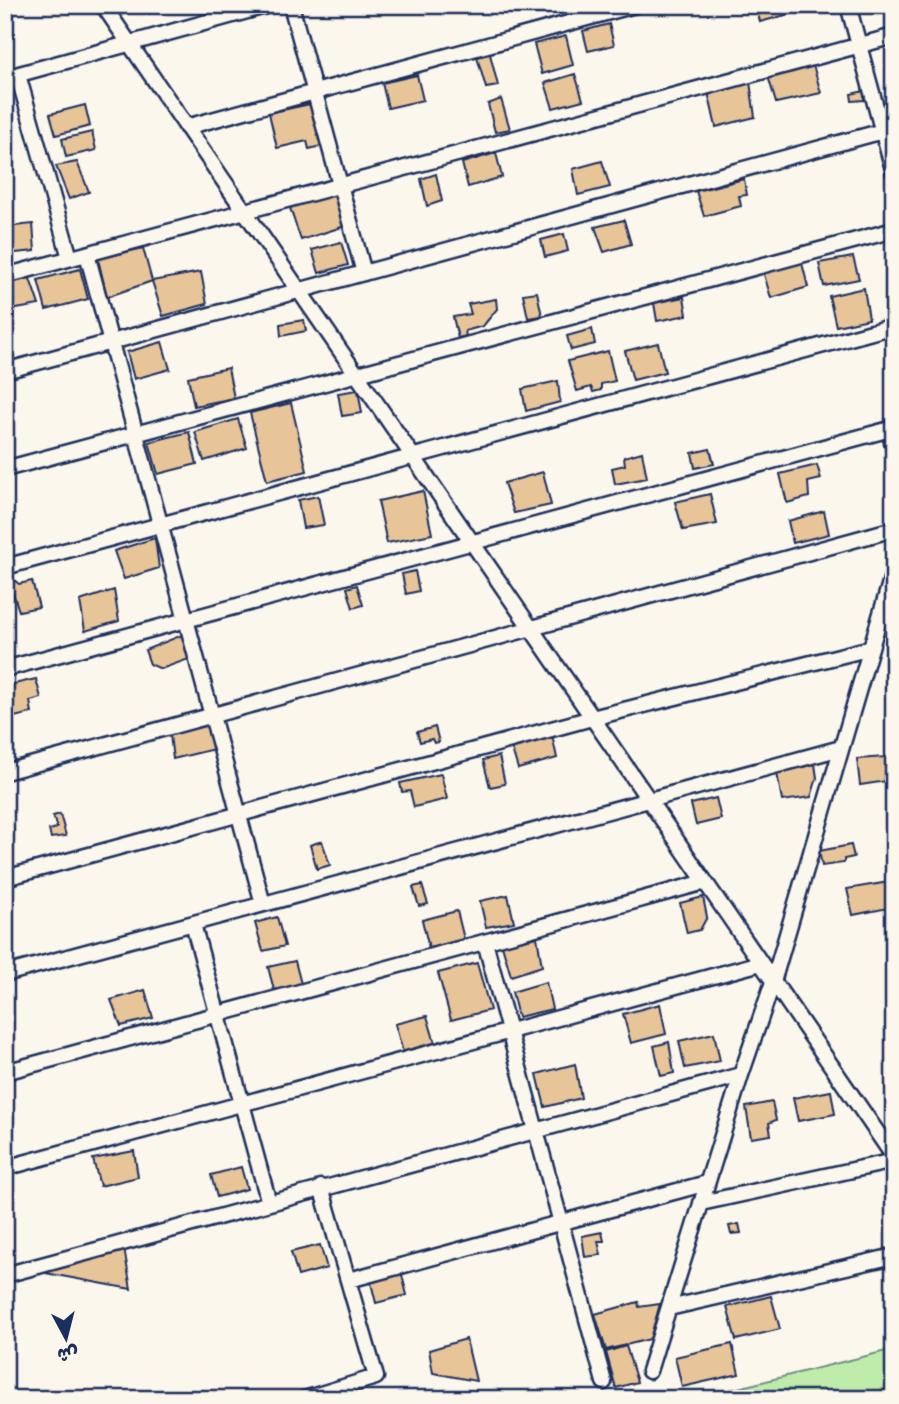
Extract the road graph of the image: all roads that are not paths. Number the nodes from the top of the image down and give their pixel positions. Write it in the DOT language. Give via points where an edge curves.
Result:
graph roads {
  1 [pos="103,5"];
  2 [pos="269,5"];
  3 [pos="291,5"];
  4 [pos="635,5"];
  5 [pos="848,5"];
  6 [pos="894,36"];
  7 [pos="130,44"];
  8 [pos="859,44"];
  9 [pos="12,76"];
  10 [pos="314,92"];
  11 [pos="186,127"];
  12 [pos="888,129"];
  13 [pos="894,173"];
  14 [pos="340,185"];
  15 [pos="243,211"];
  16 [pos="894,230"];
  17 [pos="87,254"];
  18 [pos="70,258"];
  19 [pos="364,272"];
  20 [pos="5,276"];
  21 [pos="298,290"];
  22 [pos="894,326"];
  23 [pos="110,342"];
  24 [pos="5,370"];
  25 [pos="356,374"];
  26 [pos="894,428"];
  27 [pos="136,434"];
  28 [pos="412,456"];
  29 [pos="5,470"];
  30 [pos="160,525"];
  31 [pos="894,529"];
  32 [pos="472,542"];
  33 [pos="5,567"];
  34 [pos="894,569"];
  35 [pos="186,620"];
  36 [pos="531,628"];
  37 [pos="871,648"];
  38 [pos="5,669"];
  39 [pos="212,715"];
  40 [pos="592,718"];
  41 [pos="841,748"];
  42 [pos="5,772"];
  43 [pos="649,800"];
  44 [pos="239,814"];
  45 [pos="5,878"];
  46 [pos="705,882"];
  47 [pos="263,904"];
  48 [pos="193,924"];
  49 [pos="485,942"];
  50 [pos="761,964"];
  51 [pos="5,974"];
  52 [pos="774,982"];
  53 [pos="217,1014"];
  54 [pos="510,1031"];
  55 [pos="5,1072"];
  56 [pos="741,1075"];
  57 [pos="242,1104"];
  58 [pos="536,1131"];
  59 [pos="894,1159"];
  60 [pos="5,1168"];
  61 [pos="707,1183"];
  62 [pos="321,1187"];
  63 [pos="269,1203"];
  64 [pos="701,1203"];
  65 [pos="561,1223"];
  66 [pos="894,1256"];
  67 [pos="5,1275"];
  68 [pos="349,1280"];
  69 [pos="669,1308"];
  70 [pos="649,1371"];
  71 [pos="604,1382"];
  72 [pos="303,1399"];
  1 -- 7 [label="street"];
  2 -- 7 [label="street"];
  3 -- 10 [label="street"];
  4 -- 10 [label="street"];
  5 -- 8 [label="street"];
  6 -- 8 [label="street"];
  7 -- 9 [label="street"];
  7 -- 11 [label="street"];
  8 -- 12 [label="street"];
  8 -- 14 [label="street"];
  9 -- 18 [label="street"];
  10 -- 11 [label="street"];
  10 -- 14 [label="street"];
  11 -- 15 [label="street"];
  12 -- 13 [label="street"];
  12 -- 19 [label="street"];
  14 -- 15 [label="street"];
  14 -- 19 [label="street"];
  15 -- 17 [label="street"];
  15 -- 21 [label="street"];
  16 -- 25 [label="street"];
  17 -- 18 [label="street"];
  17 -- 23 [label="street"];
  18 -- 20 [label="street"];
  19 -- 21 [label="street"];
  21 -- 23 [label="street"];
  21 -- 25 [label="street"];
  22 -- 28 [label="street"];
  23 -- 24 [label="street"];
  23 -- 27 [label="street"];
  25 -- 27 [label="street"];
  25 -- 28 [label="street"];
  26 -- 32 [label="street"];
  27 -- 29 [label="street"];
  27 -- 30 [label="street"];
  28 -- 30 [label="street"];
  28 -- 32 [label="street"];
  30 -- 33 [label="street"];
  30 -- 35 [label="street"];
  31 -- 36 [label="street"];
  32 -- 35 [label="street"];
  32 -- 36 [label="street"];
  34 -- 37 [label="street"];
  35 -- 38 [label="street"];
  35 -- 39 [label="street"];
  36 -- 39 [label="street"];
  36 -- 40 [label="street"];
  37 -- 40 [label="street"];
  37 -- 41 [label="street"];
  39 -- 42 [label="street"];
  39 -- 44 [label="street"];
  40 -- 43 [label="street"];
  40 -- 44 [label="street"];
  41 -- 43 [label="street"];
  41 -- 52 [label="street"];
  43 -- 46 [label="street"];
  43 -- 47 [label="street"];
  44 -- 45 [label="street"];
  44 -- 47 [label="street"];
  46 -- 49 [label="street"];
  46 -- 50 [label="street"];
  47 -- 48 [label="street"];
  48 -- 51 [label="street"];
  48 -- 53 [label="street"];
  49 -- 53 [label="street"];
  49 -- 54 [label="street"];
  50 -- 52 [label="street"];
  50 -- 54 [label="street"];
  52 -- 56 [label="street"];
  52 -- 59 [label="street"];
  53 -- 55 [label="street"];
  53 -- 57 [label="street"];
  54 -- 57 [label="street"];
  54 -- 58 [label="street"];
  56 -- 58 [label="street"];
  56 -- 61 [label="street"];
  57 -- 60 [label="street"];
  57 -- 63 [label="street"];
  58 -- 62 [label="street"];
  58 -- 65 [label="street"];
  59 -- 64 [label="street"];
  61 -- 64 [label="street"];
  61 -- 65 [label="street"];
  62 -- 63 [label="street"];
  62 -- 68 [label="street"];
  63 -- 67 [label="street"];
  64 -- 69 [label="street"];
  65 -- 68 [label="street"];
  65 -- 71 [label="street"];
  66 -- 69 [label="street"];
  68 -- 72 [label="street" via="376,1377"];
  69 -- 70 [label="street"];
}
